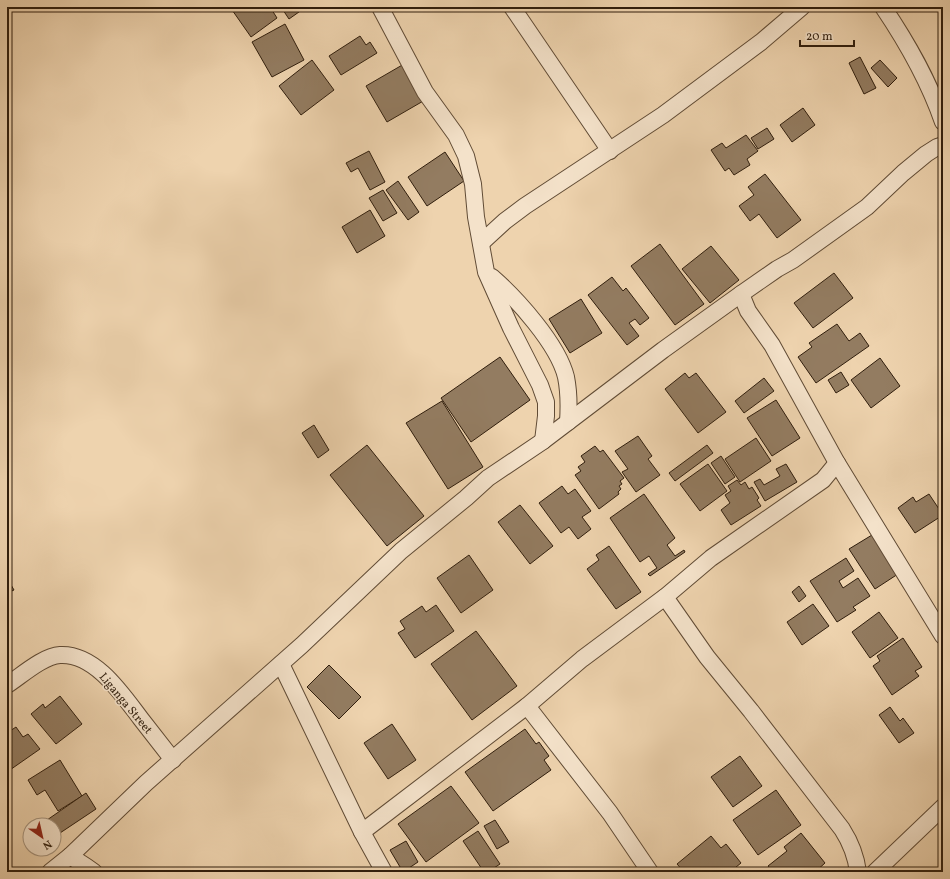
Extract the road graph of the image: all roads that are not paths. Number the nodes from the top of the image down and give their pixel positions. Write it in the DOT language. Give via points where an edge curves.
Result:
graph roads {
  1 [pos="380,7"];
  2 [pos="512,7"];
  3 [pos="802,7"];
  4 [pos="883,7"];
  5 [pos="943,122"];
  6 [pos="943,145"];
  7 [pos="610,150"];
  8 [pos="481,243"];
  9 [pos="486,272"];
  10 [pos="741,294"];
  11 [pos="568,422"];
  12 [pos="543,441"];
  13 [pos="837,463"];
  14 [pos="665,597"];
  15 [pos="943,636"];
  16 [pos="281,664"];
  17 [pos="7,685"];
  18 [pos="527,706"];
  19 [pos="173,760"];
  20 [pos="943,807"];
  21 [pos="362,832"];
  22 [pos="70,856"];
  23 [pos="50,872"];
  24 [pos="94,872"];
  25 [pos="384,872"];
  26 [pos="650,872"];
  27 [pos="858,872"];
  28 [pos="875,872"];
  1 -- 8 [label="street" via="425,92 456,136 466,156 473,184"];
  2 -- 7 [label="street"];
  3 -- 7 [label="street" via="702,87"];
  4 -- 5 [label="street" via="921,70"];
  6 -- 10 [label="street" via="926,154 867,207"];
  7 -- 8 [label="street" via="524,206"];
  8 -- 9 [label="street"];
  9 -- 11 [label="street" via="518,303 558,358 569,396"];
  9 -- 12 [label="street" via="546,402"];
  10 -- 11 [label="street"];
  10 -- 13 [label="street" via="748,312 772,345"];
  11 -- 12 [label="street"];
  12 -- 16 [label="street" via="488,478 401,550"];
  13 -- 14 [label="street" via="822,480 711,558"];
  13 -- 15 [label="street"];
  14 -- 18 [label="street" via="582,659"];
  14 -- 27 [label="street" via="707,657 842,829 850,841"];
  16 -- 19 [label="street"];
  16 -- 21 [label="street"];
  17 -- 19 [label="street, Liganga Street" via="44,660 59,655 75,657 105,676 125,697"];
  18 -- 21 [label="street"];
  18 -- 26 [label="street" via="610,813"];
  19 -- 22 [label="street"];
  20 -- 28 [label="street"];
  21 -- 25 [label="street"];
  22 -- 23 [label="street"];
  22 -- 24 [label="street"];
}
